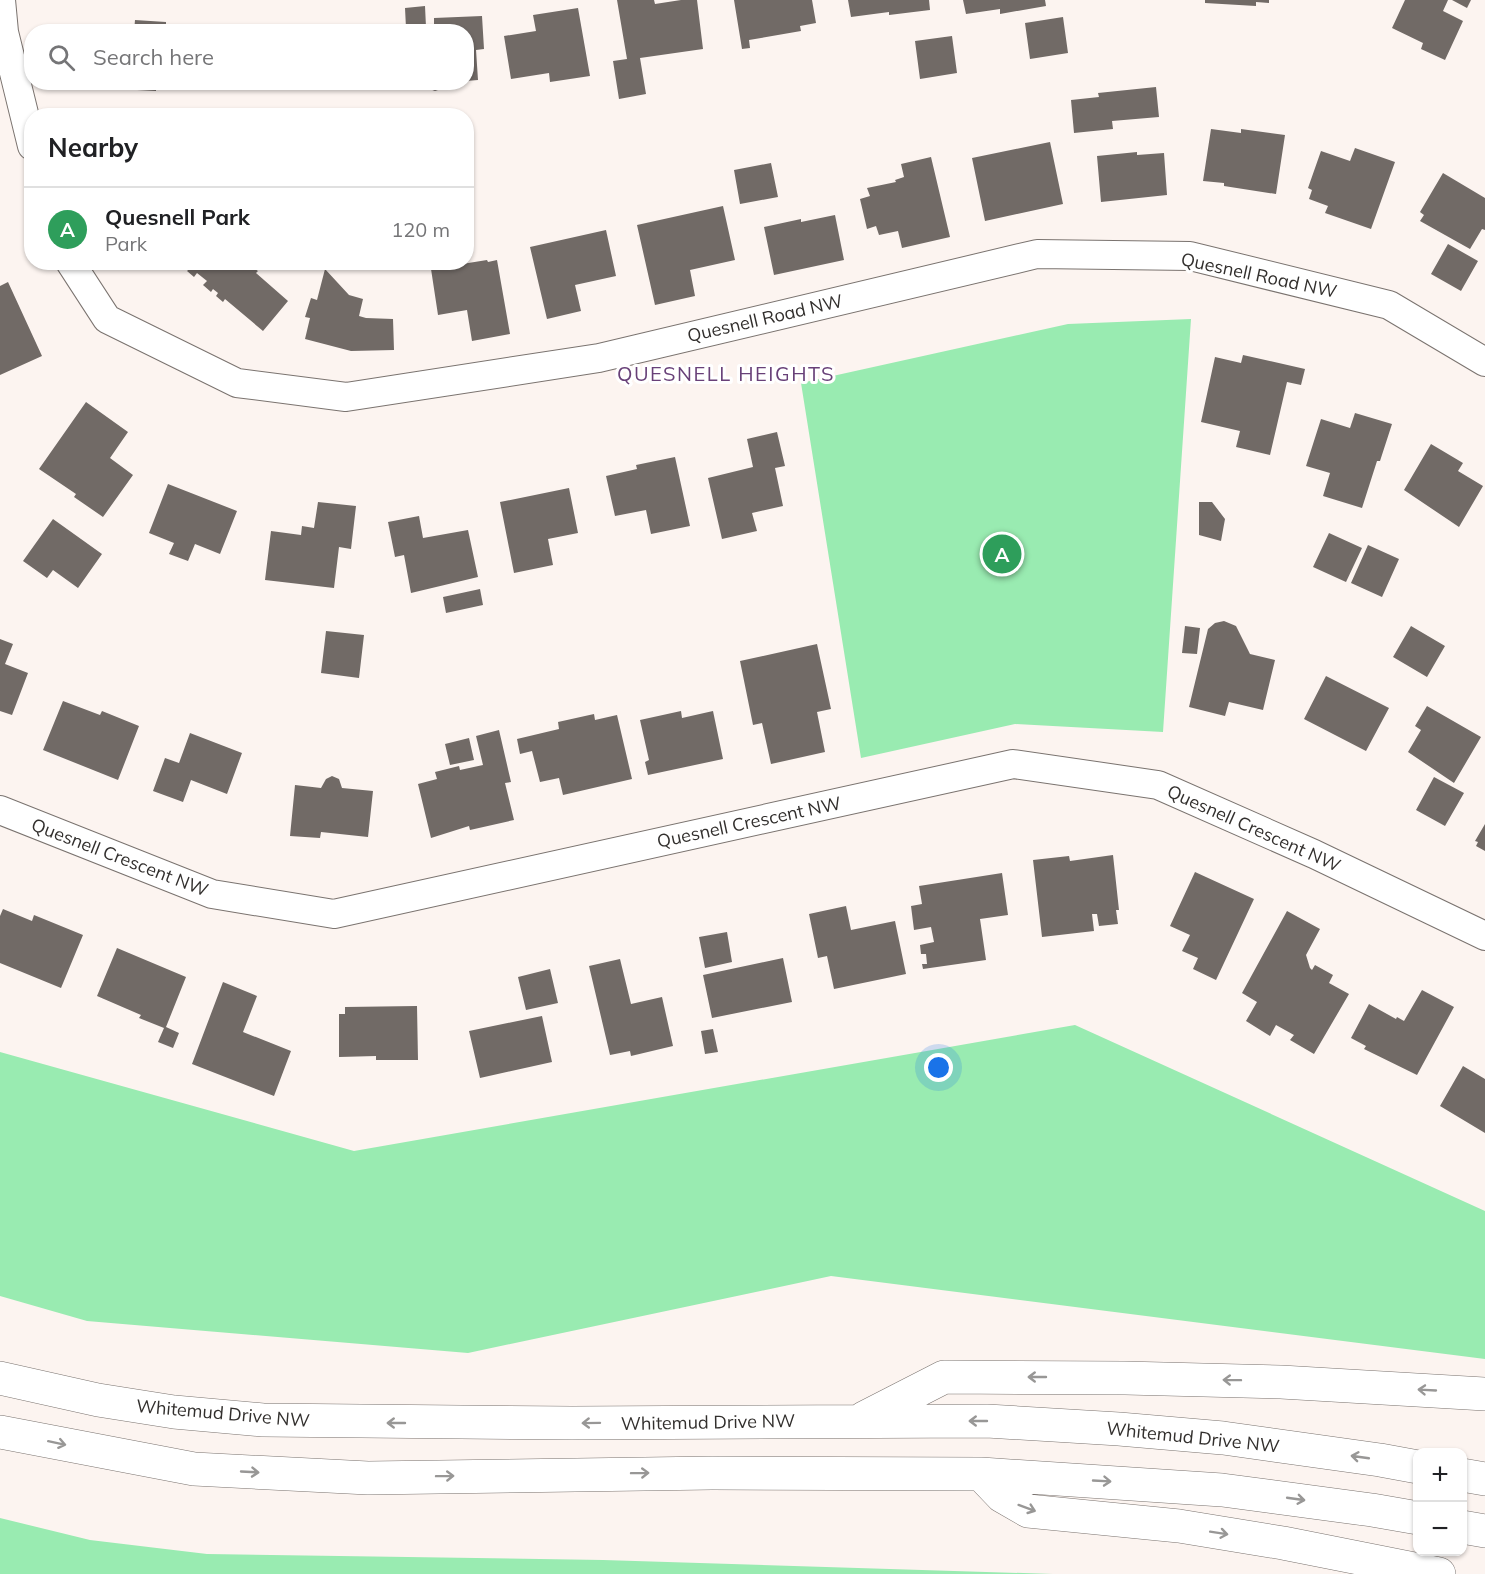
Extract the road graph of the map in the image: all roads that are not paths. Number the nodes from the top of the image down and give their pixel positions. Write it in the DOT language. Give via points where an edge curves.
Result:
graph roads {
  1 [pos="1,0"];
  2 [pos="24,113"];
  3 [pos="75,270"];
  4 [pos="1485,362"];
  5 [pos="0,810"];
  6 [pos="1485,936"];
  7 [pos="0,1378"];
  8 [pos="1485,1394"];
  9 [pos="860,1421"];
  10 [pos="0,1431"];
  11 [pos="1413,1466"];
  12 [pos="981,1474"];
  13 [pos="1467,1476"];
  14 [pos="1485,1479"];
  15 [pos="1413,1517"];
  16 [pos="1467,1528"];
  17 [pos="1485,1531"];
  18 [pos="1439,1574"];
  1 -- 2 [label="street" via="4,32"];
  3 -- 4 [label="street, Quesnell Road NW" via="107,319 237,383 346,397 599,358 1037,254 1190,256 1389,305"];
  5 -- 6 [label="street, Quesnell Crescent NW" via="212,894 334,914 1013,764 1158,785"];
  9 -- 7 [label="highway, Whitemud Drive NW, one-way" via="263,1420 98,1400"];
  8 -- 9 [label="highway, one-way" via="1281,1382 944,1377"];
  11 -- 9 [label="highway, Whitemud Drive NW, one-way" via="1223,1438 1119,1429 987,1421"];
  10 -- 12 [label="highway, one-way" via="194,1469 357,1477"];
  12 -- 15 [label="highway, one-way" via="1222,1490"];
  12 -- 18 [label="highway, one-way" via="1002,1496 1028,1511 1179,1526"];
  13 -- 14 [label="highway"];
  16 -- 17 [label="highway"];
}
